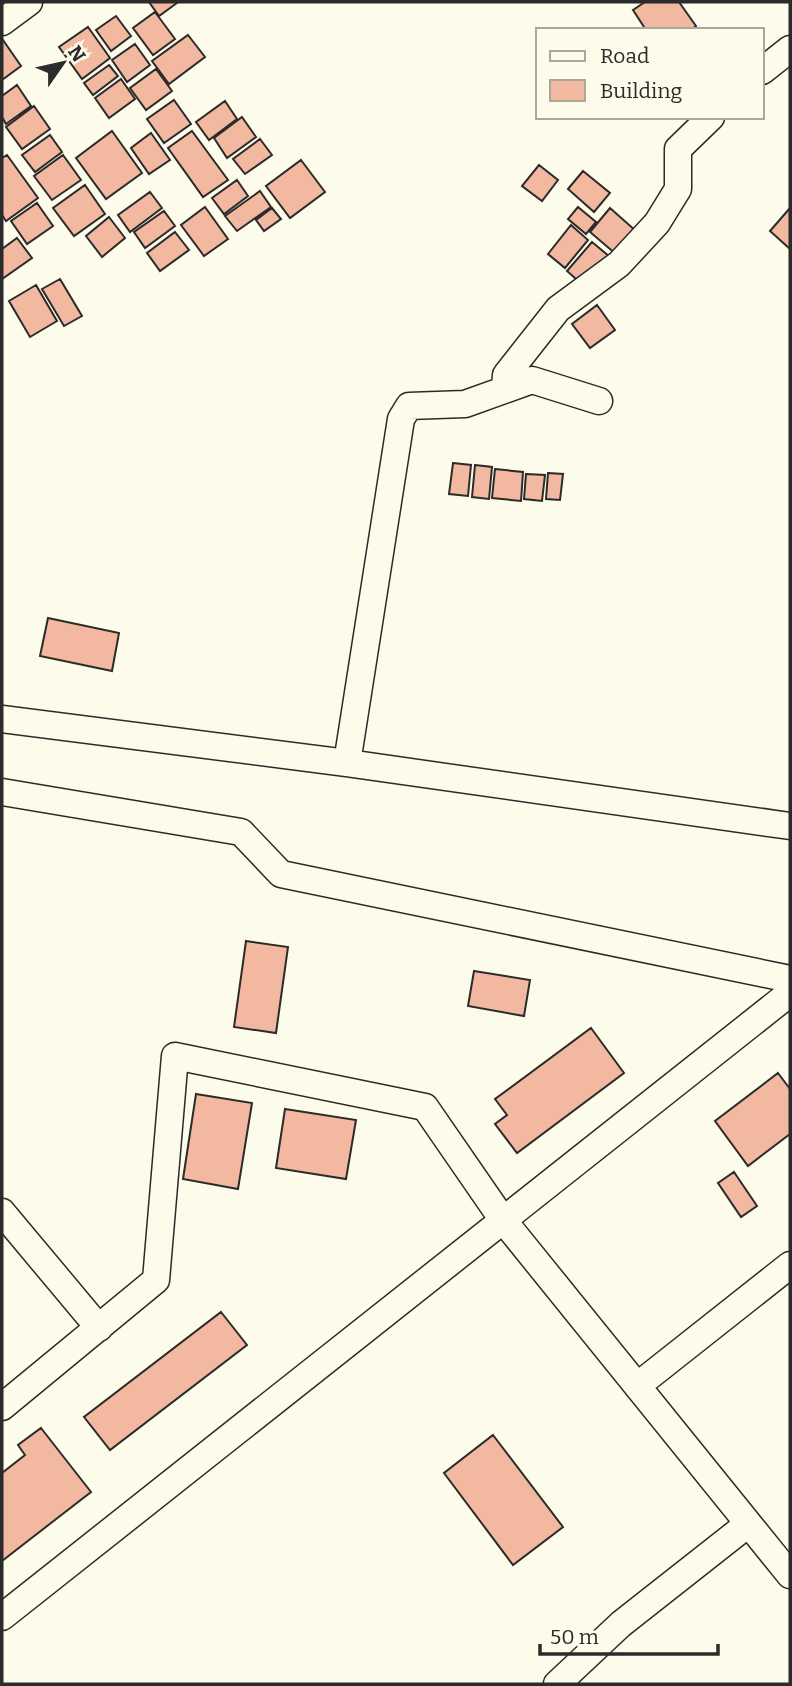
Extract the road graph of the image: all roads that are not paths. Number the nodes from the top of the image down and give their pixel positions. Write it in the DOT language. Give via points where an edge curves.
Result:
graph roads {
  1 [pos="29,2"];
  2 [pos="2,22"];
  3 [pos="790,49"];
  4 [pos="764,69"];
  5 [pos="709,119"];
  6 [pos="505,389"];
  7 [pos="599,401"];
  8 [pos="2,719"];
  9 [pos="347,763"];
  10 [pos="2,792"];
  11 [pos="790,826"];
  12 [pos="790,979"];
  13 [pos="790,993"];
  14 [pos="2,1212"];
  15 [pos="503,1220"];
  16 [pos="790,1265"];
  17 [pos="99,1328"];
  18 [pos="637,1386"];
  19 [pos="2,1408"];
  20 [pos="748,1524"];
  21 [pos="790,1575"];
  22 [pos="2,1617"];
  23 [pos="557,1684"];
  1 -- 2 [label="street"];
  3 -- 4 [label="street"];
  5 -- 6 [label="street" via="678,149 678,189 657,223 619,264 558,309 506,375"];
  6 -- 7 [label="street" via="532,380"];
  6 -- 9 [label="street" via="465,404 409,406 401,419"];
  8 -- 9 [label="street"];
  9 -- 11 [label="street"];
  10 -- 12 [label="street" via="242,832 281,874"];
  13 -- 15 [label="street"];
  14 -- 17 [label="street"];
  15 -- 17 [label="street" via="425,1107 175,1056 156,1280"];
  15 -- 18 [label="street"];
  15 -- 22 [label="street"];
  16 -- 18 [label="street"];
  17 -- 19 [label="street"];
  18 -- 20 [label="street"];
  20 -- 21 [label="street"];
  20 -- 23 [label="street" via="621,1624"];
}
